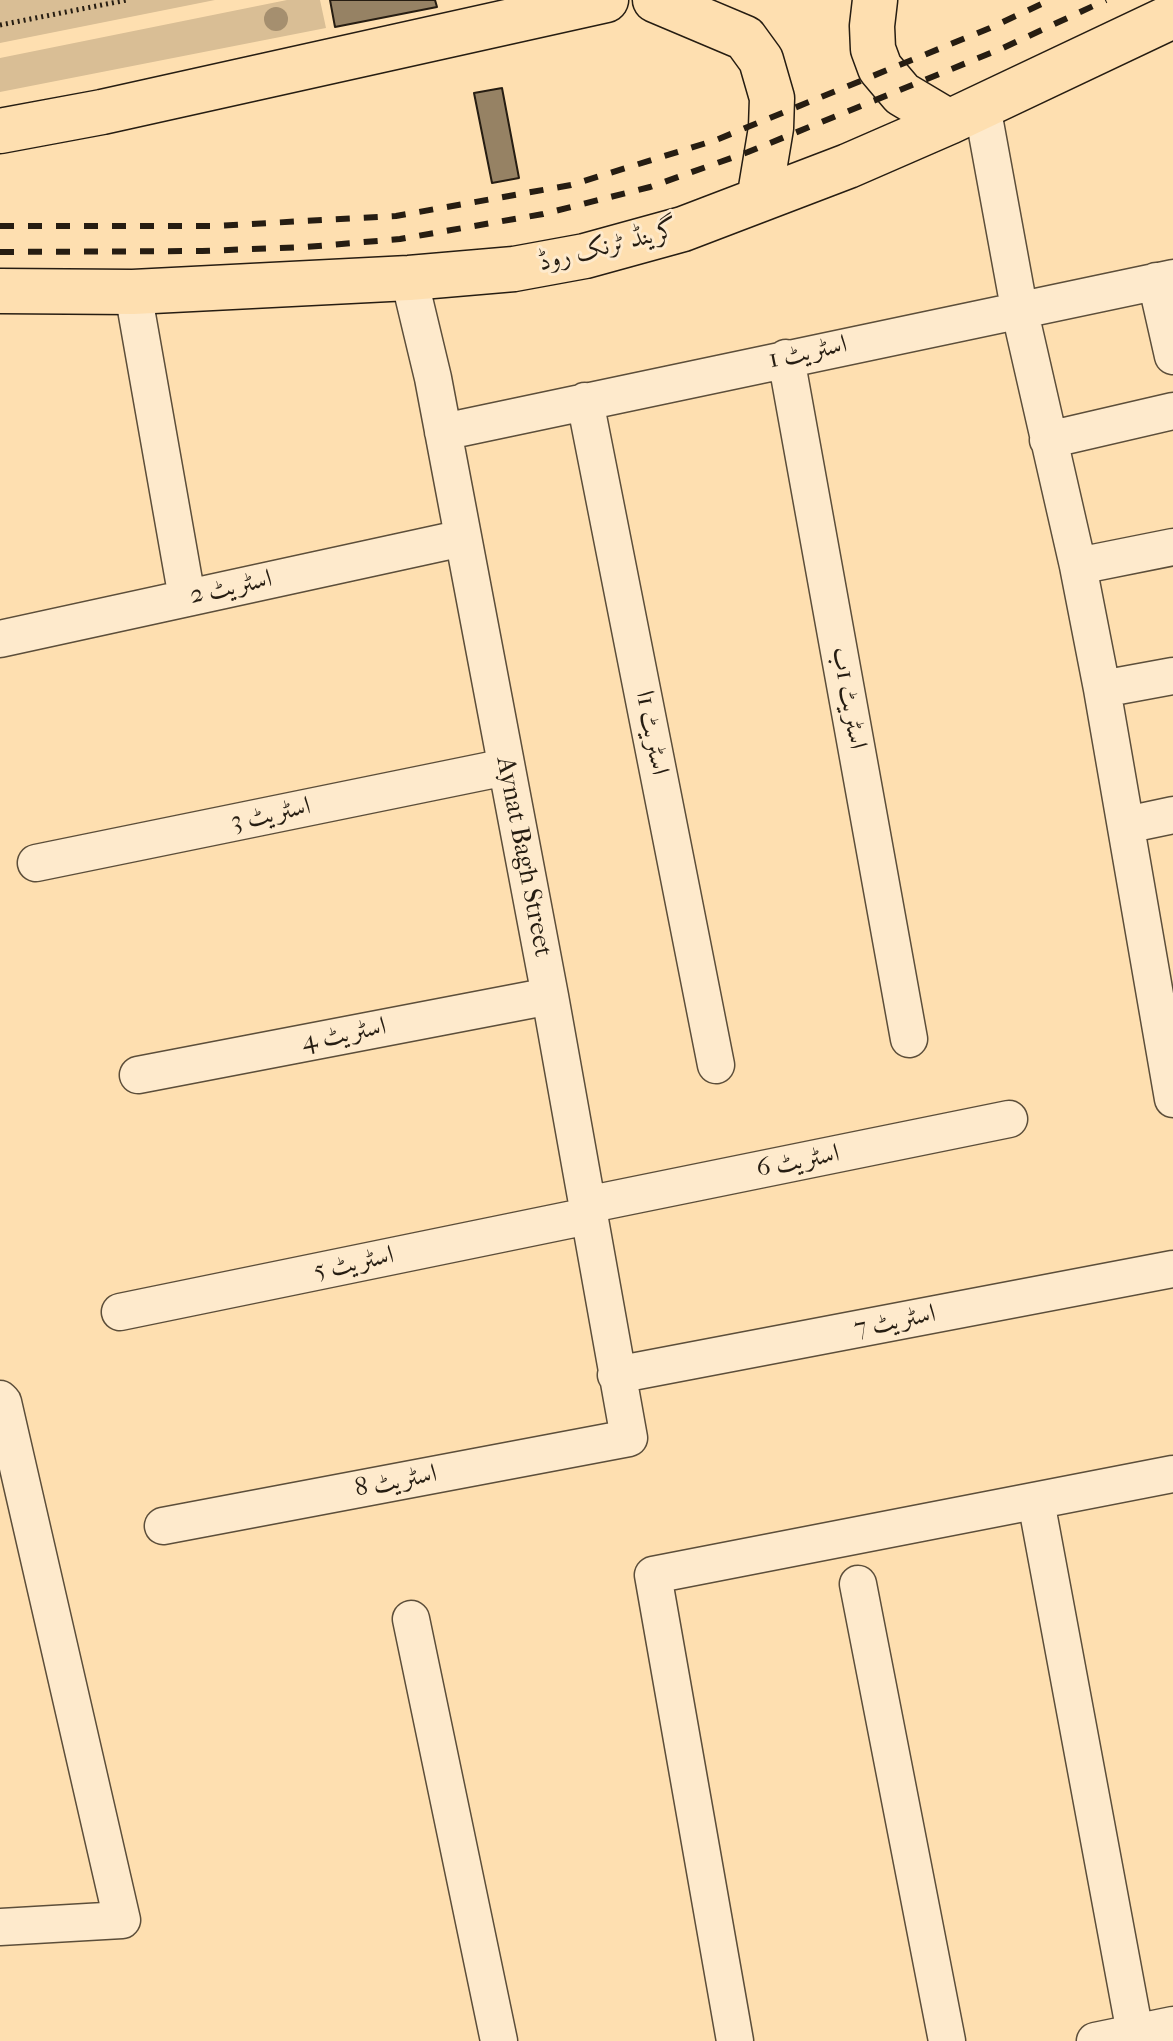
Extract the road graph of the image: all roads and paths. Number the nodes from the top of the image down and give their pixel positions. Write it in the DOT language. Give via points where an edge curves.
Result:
graph roads {
  1 [pos="127,0"];
  2 [pos="606,0"];
  3 [pos="655,0"];
  4 [pos="875,0"];
  5 [pos="1173,16"];
  6 [pos="0,25"];
  7 [pos="966,114"];
  8 [pos="0,131"];
  9 [pos="759,200"];
  10 [pos="409,278"];
  11 [pos="1164,279"];
  12 [pos="0,291"];
  13 [pos="133,292"];
  14 [pos="1019,308"];
  15 [pos="1173,356"];
  16 [pos="786,358"];
  17 [pos="585,401"];
  18 [pos="1173,411"];
  19 [pos="443,432"];
  20 [pos="1048,440"];
  21 [pos="463,538"];
  22 [pos="1173,547"];
  23 [pos="1078,566"];
  24 [pos="187,598"];
  25 [pos="0,639"];
  26 [pos="1173,676"];
  27 [pos="1102,689"];
  28 [pos="506,767"];
  29 [pos="1173,815"];
  30 [pos="1126,825"];
  31 [pos="36,863"];
  32 [pos="550,996"];
  33 [pos="909,1039"];
  34 [pos="716,1065"];
  35 [pos="138,1075"];
  36 [pos="1173,1099"];
  37 [pos="1009,1119"];
  38 [pos="587,1211"];
  39 [pos="1173,1269"];
  40 [pos="120,1312"];
  41 [pos="616,1375"];
  42 [pos="0,1399"];
  43 [pos="629,1438"];
  44 [pos="1173,1474"];
  45 [pos="1036,1501"];
  46 [pos="163,1526"];
  47 [pos="858,1584"];
  48 [pos="411,1619"];
  49 [pos="0,1927"];
  50 [pos="1173,2025"];
  51 [pos="1135,2033"];
  52 [pos="499,2041"];
  53 [pos="735,2041"];
  54 [pos="947,2041"];
  55 [pos="1095,2041"];
  1 -- 6 [label="path"];
  2 -- 8 [label="main road"];
  3 -- 9 [label="main road" via="745,38 761,60 772,98"];
  4 -- 7 [label="main road" via="873,49 880,68 902,94"];
  5 -- 7 [label="main road, گرینڈ ٹرنک روڈ"];
  7 -- 9 [label="main road, گرینڈ ٹرنک روڈ"];
  7 -- 14 [label="street"];
  9 -- 10 [label="main road, گرینڈ ٹرنک روڈ" via="585,256 500,271"];
  10 -- 13 [label="main road, گرینڈ ٹرنک روڈ"];
  10 -- 19 [label="street, Aynat Bagh Street"];
  11 -- 14 [label="street, اسٹریٹ 1"];
  11 -- 15 [label="street"];
  12 -- 13 [label="main road, گرینڈ ٹرنک روڈ"];
  13 -- 24 [label="street"];
  14 -- 16 [label="street, اسٹریٹ 1"];
  14 -- 20 [label="street"];
  16 -- 17 [label="street, اسٹریٹ 1"];
  16 -- 33 [label="street, اسٹریٹ 1ب"];
  17 -- 19 [label="street, اسٹریٹ 1"];
  17 -- 34 [label="street, اسٹریٹ 1ا"];
  18 -- 20 [label="street"];
  19 -- 21 [label="street, Aynat Bagh Street"];
  20 -- 23 [label="street"];
  21 -- 24 [label="street, اسٹریٹ 2"];
  21 -- 28 [label="street, Aynat Bagh Street"];
  22 -- 23 [label="street"];
  23 -- 27 [label="street"];
  24 -- 25 [label="street, اسٹریٹ 2"];
  26 -- 27 [label="street"];
  27 -- 30 [label="street"];
  28 -- 31 [label="street, اسٹریٹ 3"];
  28 -- 32 [label="street, Aynat Bagh Street"];
  29 -- 30 [label="street"];
  30 -- 36 [label="street"];
  32 -- 35 [label="street, اسٹریٹ 4"];
  32 -- 38 [label="street, Aynat Bagh Street"];
  37 -- 38 [label="street, اسٹریٹ 6"];
  38 -- 40 [label="street, اسٹریٹ 5"];
  38 -- 41 [label="street, Aynat Bagh Street"];
  39 -- 41 [label="street, اسٹریٹ 7"];
  41 -- 43 [label="street, Aynat Bagh Street"];
  42 -- 49 [label="street" via="122,1920"];
  43 -- 46 [label="street, اسٹریٹ 8"];
  44 -- 45 [label="street"];
  45 -- 51 [label="street"];
  45 -- 53 [label="street" via="653,1575"];
  47 -- 54 [label="street"];
  48 -- 52 [label="street"];
  50 -- 51 [label="street"];
  51 -- 55 [label="street"];
}
